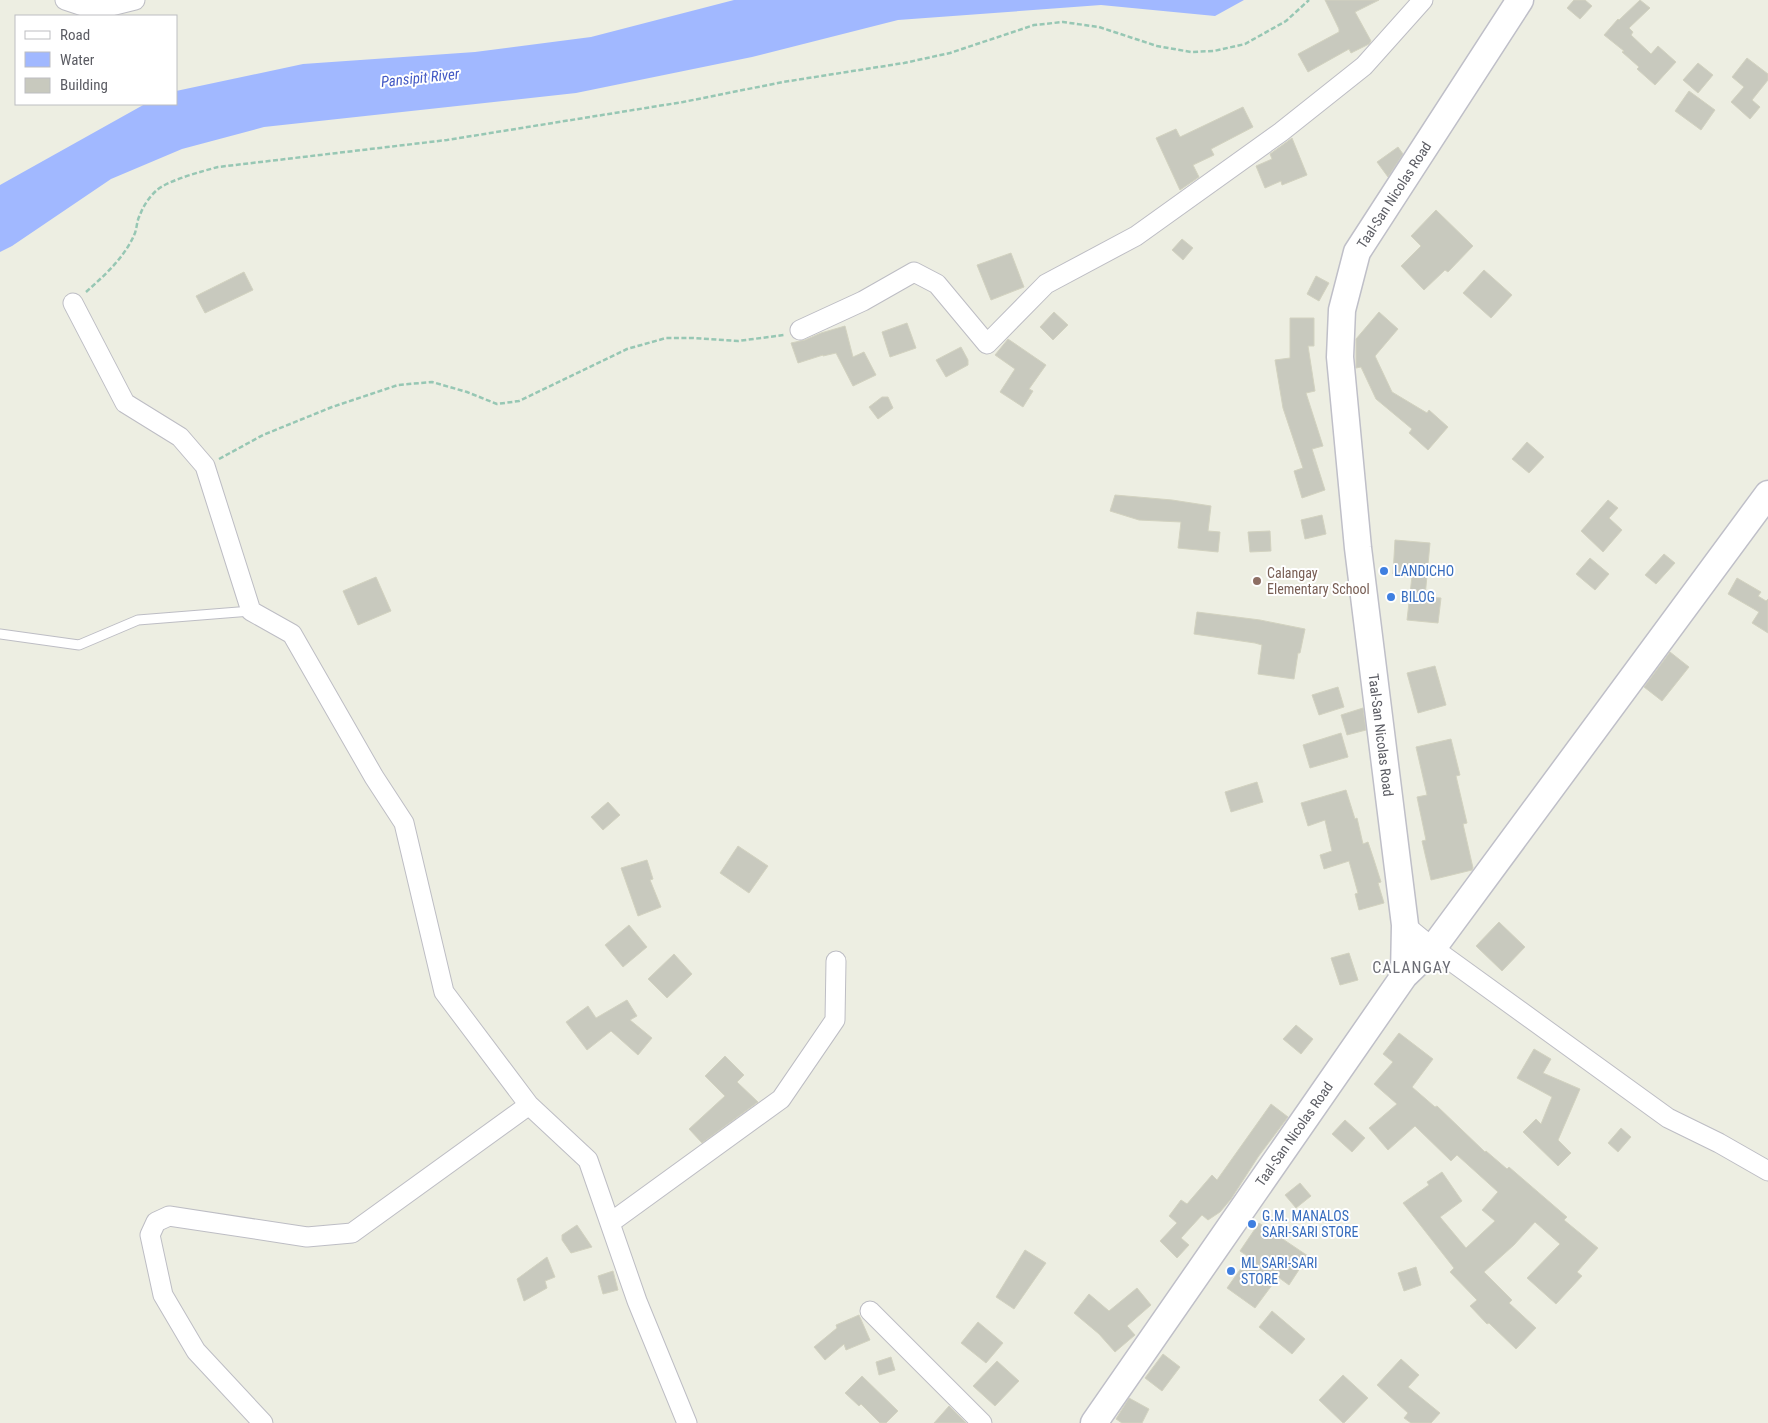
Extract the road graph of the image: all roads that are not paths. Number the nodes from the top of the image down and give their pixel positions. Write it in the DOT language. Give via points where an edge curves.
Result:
graph roads {
  1 [pos="65,0"];
  2 [pos="135,0"];
  3 [pos="1423,0"];
  4 [pos="1520,0"];
  5 [pos="73,303"];
  6 [pos="800,330"];
  7 [pos="1768,494"];
  8 [pos="251,611"];
  9 [pos="0,634"];
  10 [pos="1405,925"];
  11 [pos="1434,948"];
  12 [pos="836,961"];
  13 [pos="1404,976"];
  14 [pos="529,1105"];
  15 [pos="1768,1171"];
  16 [pos="610,1223"];
  17 [pos="870,1311"];
  18 [pos="263,1423"];
  19 [pos="687,1423"];
  20 [pos="982,1423"];
  21 [pos="1094,1423"];
  1 -- 2 [label="street" via="95,10"];
  3 -- 6 [label="street" via="1364,66 1281,132 1136,236 1046,284 987,344 938,284 914,272 863,301"];
  4 -- 10 [label="main road, Taal-San Nicolas Road" via="1357,252 1342,310 1340,357 1358,548"];
  5 -- 8 [label="street" via="125,403 180,437 205,466"];
  7 -- 11 [label="main road"];
  8 -- 9 [label="lane" via="138,620 79,645"];
  8 -- 14 [label="street" via="292,634 404,823 444,992"];
  10 -- 11 [label="street"];
  10 -- 13 [label="main road, Taal-San Nicolas Road"];
  11 -- 13 [label="main road"];
  11 -- 15 [label="street" via="1668,1118"];
  12 -- 16 [label="street" via="835,1020 781,1099"];
  13 -- 21 [label="main road, Taal-San Nicolas Road"];
  14 -- 16 [label="street" via="588,1160"];
  14 -- 18 [label="street" via="352,1233 307,1237 169,1216 156,1222 150,1235 163,1295 196,1351"];
  16 -- 19 [label="street" via="637,1301"];
  17 -- 20 [label="street"];
}
